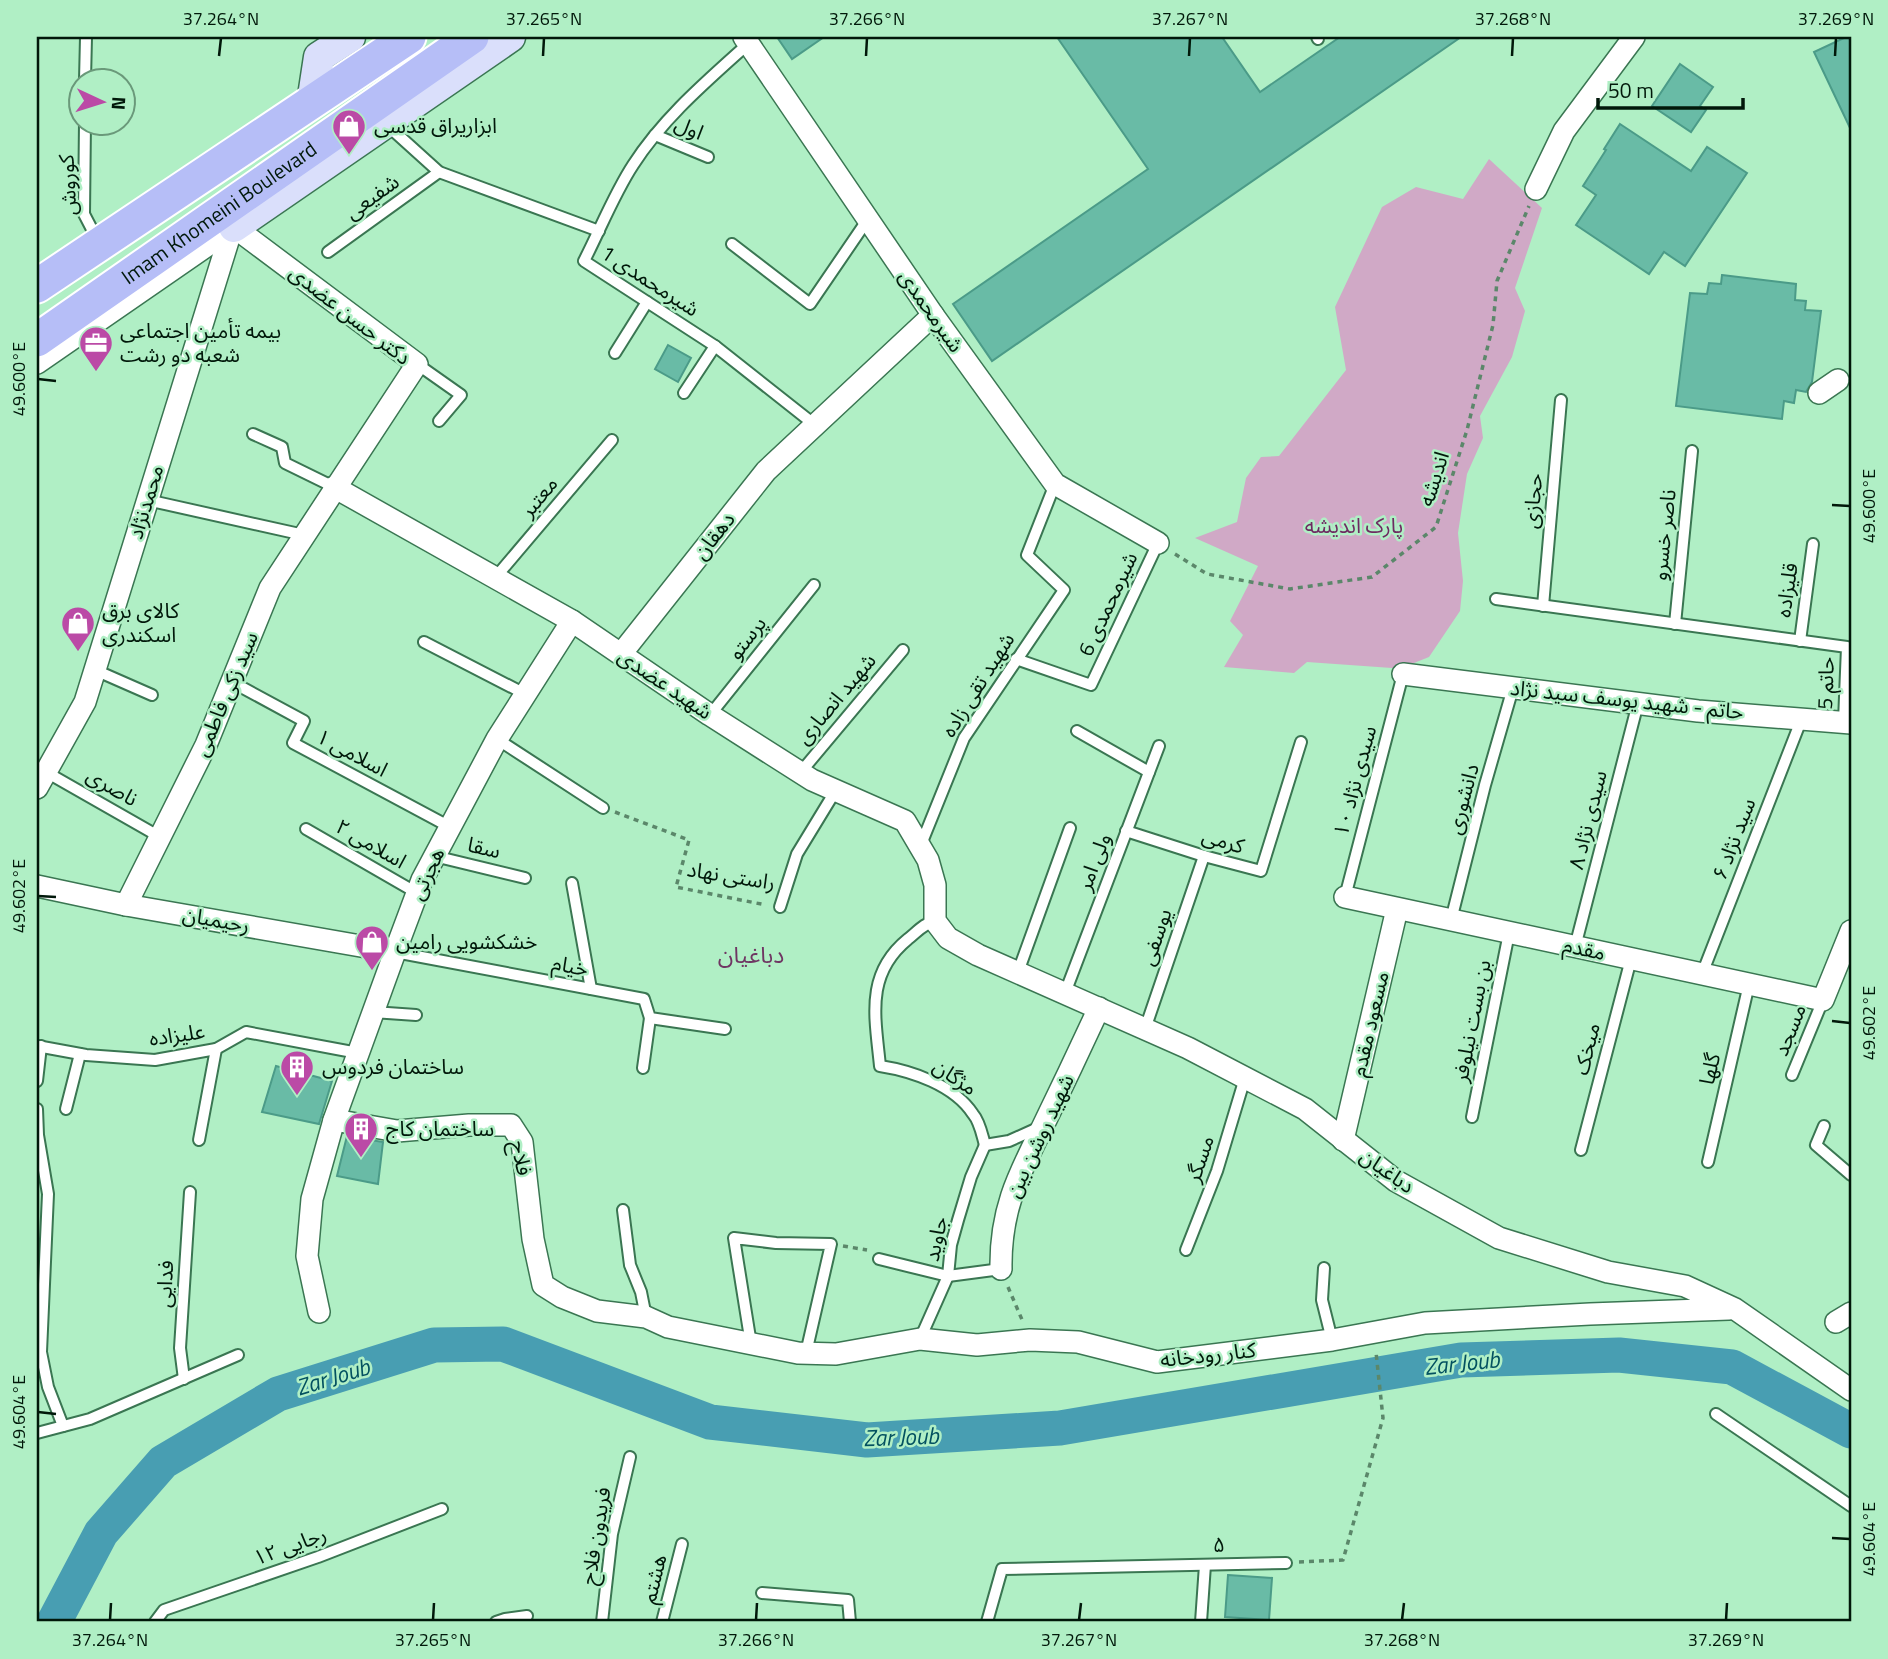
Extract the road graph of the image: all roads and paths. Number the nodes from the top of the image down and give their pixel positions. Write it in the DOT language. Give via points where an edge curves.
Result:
graph roads {
  1 [pos="86,37"];
  2 [pos="350,37"];
  3 [pos="409,37"];
  4 [pos="472,37"];
  5 [pos="510,37"];
  6 [pos="1634,37"];
  7 [pos="747,40"];
  8 [pos="321,47"];
  9 [pos="85,66"];
  10 [pos="313,103"];
  11 [pos="385,123"];
  12 [pos="655,135"];
  13 [pos="85,136"];
  14 [pos="708,157"];
  15 [pos="439,173"];
  16 [pos="1536,189"];
  17 [pos="869,219"];
  18 [pos="228,220"];
  19 [pos="599,232"];
  20 [pos="99,243"];
  21 [pos="732,244"];
  22 [pos="328,252"];
  23 [pos="37,286"];
  24 [pos="646,302"];
  25 [pos="933,315"];
  26 [pos="37,340"];
  27 [pos="715,346"];
  28 [pos="615,353"];
  29 [pos="37,363"];
  30 [pos="417,364"];
  31 [pos="1845,376"];
  32 [pos="684,393"];
  33 [pos="1819,393"];
  34 [pos="1562,400"];
  35 [pos="439,421"];
  36 [pos="815,425"];
  37 [pos="253,434"];
  38 [pos="612,440"];
  39 [pos="1692,451"];
  40 [pos="1055,484"];
  41 [pos="334,487"];
  42 [pos="147,500"];
  43 [pos="304,535"];
  44 [pos="1158,543"];
  45 [pos="1813,544"];
  46 [pos="495,578"];
  47 [pos="814,584"];
  48 [pos="1496,599"];
  49 [pos="1543,606"];
  50 [pos="572,621"];
  51 [pos="1675,624"];
  52 [pos="1800,640"];
  53 [pos="424,642"];
  54 [pos="903,650"];
  55 [pos="621,654"];
  56 [pos="1016,659"];
  57 [pos="94,670"];
  58 [pos="1403,674"];
  59 [pos="232,682"];
  60 [pos="1513,688"];
  61 [pos="525,694"];
  62 [pos="152,695"];
  63 [pos="1639,703"];
  64 [pos="710,715"];
  65 [pos="1802,718"];
  66 [pos="1847,722"];
  67 [pos="1077,731"];
  68 [pos="497,739"];
  69 [pos="1301,742"];
  70 [pos="1159,746"];
  71 [pos="1149,772"];
  72 [pos="800,773"];
  73 [pos="41,780"];
  74 [pos="836,790"];
  75 [pos="603,808"];
  76 [pos="450,827"];
  77 [pos="1070,828"];
  78 [pos="306,829"];
  79 [pos="1126,831"];
  80 [pos="160,836"];
  81 [pos="920,846"];
  82 [pos="434,856"];
  83 [pos="1203,856"];
  84 [pos="526,878"];
  85 [pos="572,883"];
  86 [pos="37,887"];
  87 [pos="417,893"];
  88 [pos="1345,897"];
  89 [pos="126,905"];
  90 [pos="780,907"];
  91 [pos="1397,909"];
  92 [pos="1451,920"];
  93 [pos="935,921"];
  94 [pos="1851,931"];
  95 [pos="1509,933"];
  96 [pos="1575,947"];
  97 [pos="395,952"];
  98 [pos="1631,959"];
  99 [pos="1018,972"];
  100 [pos="1702,974"];
  101 [pos="1749,984"];
  102 [pos="591,989"];
  103 [pos="1065,993"];
  104 [pos="1823,1000"];
  105 [pos="1099,1008"];
  106 [pos="373,1012"];
  107 [pos="416,1015"];
  108 [pos="650,1018"];
  109 [pos="725,1029"];
  110 [pos="1145,1029"];
  111 [pos="39,1046"];
  112 [pos="216,1049"];
  113 [pos="358,1053"];
  114 [pos="80,1054"];
  115 [pos="643,1068"];
  116 [pos="1792,1075"];
  117 [pos="1245,1078"];
  118 [pos="37,1081"];
  119 [pos="37,1109"];
  120 [pos="66,1109"];
  121 [pos="1472,1117"];
  122 [pos="334,1120"];
  123 [pos="1044,1125"];
  124 [pos="1824,1126"];
  125 [pos="199,1140"];
  126 [pos="1343,1140"];
  127 [pos="985,1145"];
  128 [pos="1581,1150"];
  129 [pos="1708,1162"];
  130 [pos="1851,1175"];
  131 [pos="190,1192"];
  132 [pos="623,1210"];
  133 [pos="831,1244"];
  134 [pos="1186,1250"];
  135 [pos="879,1259"];
  136 [pos="1324,1268"];
  137 [pos="1000,1269"];
  138 [pos="948,1276"];
  139 [pos="543,1285"];
  140 [pos="1735,1309"];
  141 [pos="319,1312"];
  142 [pos="646,1317"];
  143 [pos="920,1339"];
  144 [pos="1030,1340"];
  145 [pos="1332,1340"];
  146 [pos="751,1344"];
  147 [pos="1376,1348"];
  148 [pos="806,1353"];
  149 [pos="238,1354"];
  150 [pos="184,1379"];
  151 [pos="1851,1390"];
  152 [pos="1716,1414"];
  153 [pos="63,1426"];
  154 [pos="37,1433"];
  155 [pos="630,1457"];
  156 [pos="1851,1506"];
  157 [pos="442,1509"];
  158 [pos="682,1544"];
  159 [pos="1286,1563"];
  160 [pos="1205,1565"];
  161 [pos="762,1593"];
  162 [pos="527,1616"];
  163 [pos="155,1622"];
  164 [pos="496,1622"];
  165 [pos="602,1622"];
  166 [pos="663,1622"];
  167 [pos="850,1622"];
  168 [pos="988,1622"];
  169 [pos="1201,1622"];
  1 -- 9 [label="lane"];
  2 -- 8 [label="street"];
  3 -- 10 [label="main road, Imam Khomeini Boulevard"];
  4 -- 18 [label="main road, Imam Khomeini Boulevard"];
  5 -- 11 [label="street"];
  6 -- 16 [label="street" via="1564,131"];
  7 -- 12 [label="lane, شیرمحمدی 1"];
  7 -- 17 [label="street, شیرمحمدی"];
  8 -- 10 [label="street"];
  10 -- 20 [label="main road, Imam Khomeini Boulevard"];
  11 -- 15 [label="lane"];
  11 -- 18 [label="street"];
  12 -- 14 [label="lane, اول"];
  12 -- 19 [label="lane, شیرمحمدی 1" via="632,166"];
  13 -- 20 [label="lane, کوروش" via="84,214"];
  15 -- 19 [label="lane"];
  15 -- 22 [label="lane, شفیعی"];
  16 -- 44 [label="path, اندیشه" via="1497,281 1490,339 1436,527 1372,577 1290,589 1207,573"];
  17 -- 21 [label="lane" via="810,304"];
  17 -- 25 [label="street, شیرمحمدی"];
  18 -- 26 [label="main road, Imam Khomeini Boulevard"];
  18 -- 29 [label="street"];
  18 -- 30 [label="street, دکتر حسن عضدی"];
  18 -- 42 [label="street, محمدنژاد"];
  19 -- 24 [label="lane, شیرمحمدی 1" via="584,261"];
  20 -- 23 [label="main road, Imam Khomeini Boulevard"];
  24 -- 27 [label="lane, شیرمحمدی 1"];
  24 -- 28 [label="lane"];
  25 -- 36 [label="street, دهقان"];
  25 -- 40 [label="street, شیرمحمدی"];
  27 -- 32 [label="lane"];
  27 -- 36 [label="lane, شیرمحمدی 1"];
  30 -- 35 [label="lane" via="461,395"];
  30 -- 41 [label="street, دکتر حسن عضدی"];
  31 -- 33 [label="street"];
  34 -- 49 [label="lane, حجازی"];
  36 -- 55 [label="street, دهقان" via="766,471"];
  37 -- 41 [label="lane" via="282,447 285,463"];
  38 -- 46 [label="lane, معتبر"];
  39 -- 51 [label="lane, ناصر خسرو"];
  40 -- 44 [label="street, شیرمحمدی"];
  40 -- 56 [label="lane, شهید تقی زاده" via="1027,555 1064,590"];
  41 -- 43 [label="street, سید زکی فاطمی"];
  41 -- 46 [label="street, شهید عضدی"];
  42 -- 43 [label="lane"];
  42 -- 57 [label="street, محمدنژاد"];
  43 -- 59 [label="street, سید زکی فاطمی" via="270,588"];
  44 -- 56 [label="lane, شیرمحمدی 6" via="1091,685"];
  45 -- 52 [label="lane, قلیزاده"];
  46 -- 50 [label="street, شهید عضدی"];
  47 -- 64 [label="lane, پرستو"];
  48 -- 49 [label="lane"];
  49 -- 51 [label="lane"];
  50 -- 55 [label="street, شهید عضدی"];
  50 -- 61 [label="street, هجرتی"];
  51 -- 52 [label="lane"];
  52 -- 66 [label="lane, حاتم 5" via="1847,647"];
  53 -- 61 [label="lane"];
  54 -- 72 [label="lane, شهید انصاری"];
  55 -- 64 [label="street, شهید عضدی"];
  56 -- 81 [label="lane, شهید تقی زاده" via="964,738"];
  57 -- 62 [label="lane"];
  57 -- 73 [label="street, محمدنژاد" via="85,702"];
  58 -- 60 [label="street, حاتم - شهید یوسف سید نژاد"];
  58 -- 88 [label="lane, سیدی نژاد ۱۰"];
  59 -- 76 [label="lane, اسلامی ۱" via="304,721 293,743"];
  59 -- 80 [label="street, سید زکی فاطمی"];
  60 -- 63 [label="street, حاتم - شهید یوسف سید نژاد"];
  60 -- 92 [label="lane, دانشوری"];
  61 -- 68 [label="street, هجرتی"];
  63 -- 65 [label="street, حاتم - شهید یوسف سید نژاد"];
  63 -- 96 [label="lane, سیدی نژاد ۸"];
  64 -- 72 [label="street, شهید عضدی"];
  65 -- 66 [label="street, حاتم - شهید یوسف سید نژاد"];
  65 -- 100 [label="lane, سید نژاد ۶"];
  67 -- 71 [label="lane"];
  68 -- 75 [label="lane"];
  68 -- 76 [label="street, هجرتی"];
  69 -- 83 [label="lane, کرمی" via="1261,872"];
  70 -- 71 [label="lane, ولی امر"];
  71 -- 79 [label="lane, ولی امر"];
  72 -- 74 [label="street, شهید عضدی"];
  73 -- 80 [label="lane, ناصری"];
  74 -- 81 [label="street, شهید عضدی" via="905,821"];
  74 -- 90 [label="lane, راستی نهاد" via="797,855"];
  75 -- 90 [label="path, راستی نهاد" via="689,840 676,887"];
  76 -- 82 [label="street, هجرتی"];
  77 -- 99 [label="lane"];
  78 -- 87 [label="lane, اسلامی ۲"];
  79 -- 83 [label="lane, کرمی"];
  79 -- 103 [label="lane, ولی امر"];
  80 -- 89 [label="street, سید زکی فاطمی"];
  81 -- 93 [label="street, شهید عضدی" via="935,885"];
  82 -- 84 [label="lane, سقا"];
  82 -- 87 [label="street, هجرتی"];
  83 -- 110 [label="lane, یوسفی"];
  85 -- 102 [label="lane"];
  86 -- 89 [label="street, رحیمیان"];
  87 -- 97 [label="street, هجرتی"];
  88 -- 91 [label="street, مقدم"];
  89 -- 97 [label="street, رحیمیان"];
  91 -- 92 [label="street, مقدم"];
  91 -- 126 [label="street, مسعود مقدم"];
  92 -- 95 [label="street, مقدم"];
  93 -- 99 [label="street, دباغیان" via="948,938"];
  93 -- 127 [label="lane, مژگان" via="897,948 879,974 875,1011 880,1066 922,1076 965,1104 975,1116"];
  94 -- 104 [label="street"];
  95 -- 96 [label="street, مقدم"];
  95 -- 121 [label="lane, بن بست نیلوفر"];
  96 -- 98 [label="street, مقدم"];
  97 -- 102 [label="lane, خیام"];
  97 -- 106 [label="street, هجرتی"];
  98 -- 100 [label="street, مقدم"];
  98 -- 128 [label="lane, میخک"];
  99 -- 103 [label="street, دباغیان"];
  100 -- 101 [label="street, مقدم"];
  101 -- 104 [label="street, مقدم"];
  101 -- 129 [label="lane, گلها"];
  102 -- 108 [label="lane, خیام" via="644,999"];
  103 -- 105 [label="street, دباغیان"];
  104 -- 116 [label="lane, مسجد"];
  105 -- 110 [label="street, دباغیان"];
  105 -- 123 [label="street, شهید روشن بین"];
  106 -- 107 [label="lane"];
  106 -- 113 [label="street, هجرتی"];
  108 -- 109 [label="lane"];
  108 -- 115 [label="lane"];
  110 -- 117 [label="street, دباغیان"];
  111 -- 114 [label="lane, علیزاده"];
  111 -- 118 [label="lane"];
  112 -- 113 [label="lane, علیزاده" via="246,1032"];
  112 -- 114 [label="lane, علیزاده" via="155,1060"];
  112 -- 125 [label="lane"];
  113 -- 122 [label="street, هجرتی"];
  114 -- 120 [label="lane"];
  117 -- 126 [label="street, دباغیان" via="1305,1110"];
  117 -- 134 [label="lane, مسگر" via="1217,1171"];
  119 -- 153 [label="lane" via="48,1194 41,1352"];
  122 -- 139 [label="street, فلاح" via="397,1131 512,1125 522,1142"];
  122 -- 141 [label="street, هجرتی" via="312,1199 307,1255"];
  123 -- 127 [label="lane" via="1009,1142"];
  123 -- 137 [label="street, شهید روشن بین" via="1010,1196"];
  124 -- 130 [label="lane" via="1816,1145"];
  126 -- 140 [label="street, دباغیان" via="1396,1181 1499,1238 1608,1272 1685,1286"];
  127 -- 138 [label="lane, جاوید" via="958,1220"];
  131 -- 150 [label="lane, فدایی" via="180,1348"];
  132 -- 142 [label="lane" via="630,1265"];
  133 -- 135 [label="path" via="872,1250"];
  133 -- 146 [label="lane" via="734,1238"];
  133 -- 148 [label="lane"];
  135 -- 138 [label="lane"];
  136 -- 145 [label="lane" via="1322,1300"];
  137 -- 138 [label="lane"];
  137 -- 144 [label="path"];
  138 -- 143 [label="lane, جاوید"];
  139 -- 142 [label="street, کنار رودخانه" via="597,1311"];
  140 -- 145 [label="street, کنار رودخانه" via="1425,1323"];
  140 -- 151 [label="street, دباغیان"];
  142 -- 146 [label="street, کنار رودخانه" via="668,1327"];
  143 -- 144 [label="street, کنار رودخانه" via="977,1345"];
  143 -- 148 [label="street, کنار رودخانه" via="836,1354"];
  144 -- 145 [label="street, کنار رودخانه" via="1078,1342 1157,1362"];
  146 -- 148 [label="street, کنار رودخانه"];
  147 -- 159 [label="path" via="1383,1418 1343,1560"];
  149 -- 150 [label="lane"];
  150 -- 153 [label="lane"];
  152 -- 156 [label="lane"];
  153 -- 154 [label="lane"];
  155 -- 165 [label="lane, فریدون فلاح" via="612,1534"];
  157 -- 163 [label="lane, رجایی ۱۲" via="164,1611"];
  158 -- 166 [label="lane, هشتم"];
  159 -- 160 [label="lane, ۵"];
  160 -- 168 [label="lane, ۵" via="1002,1569"];
  160 -- 169 [label="lane"];
  161 -- 167 [label="lane" via="848,1600"];
  162 -- 164 [label="lane"];
}
